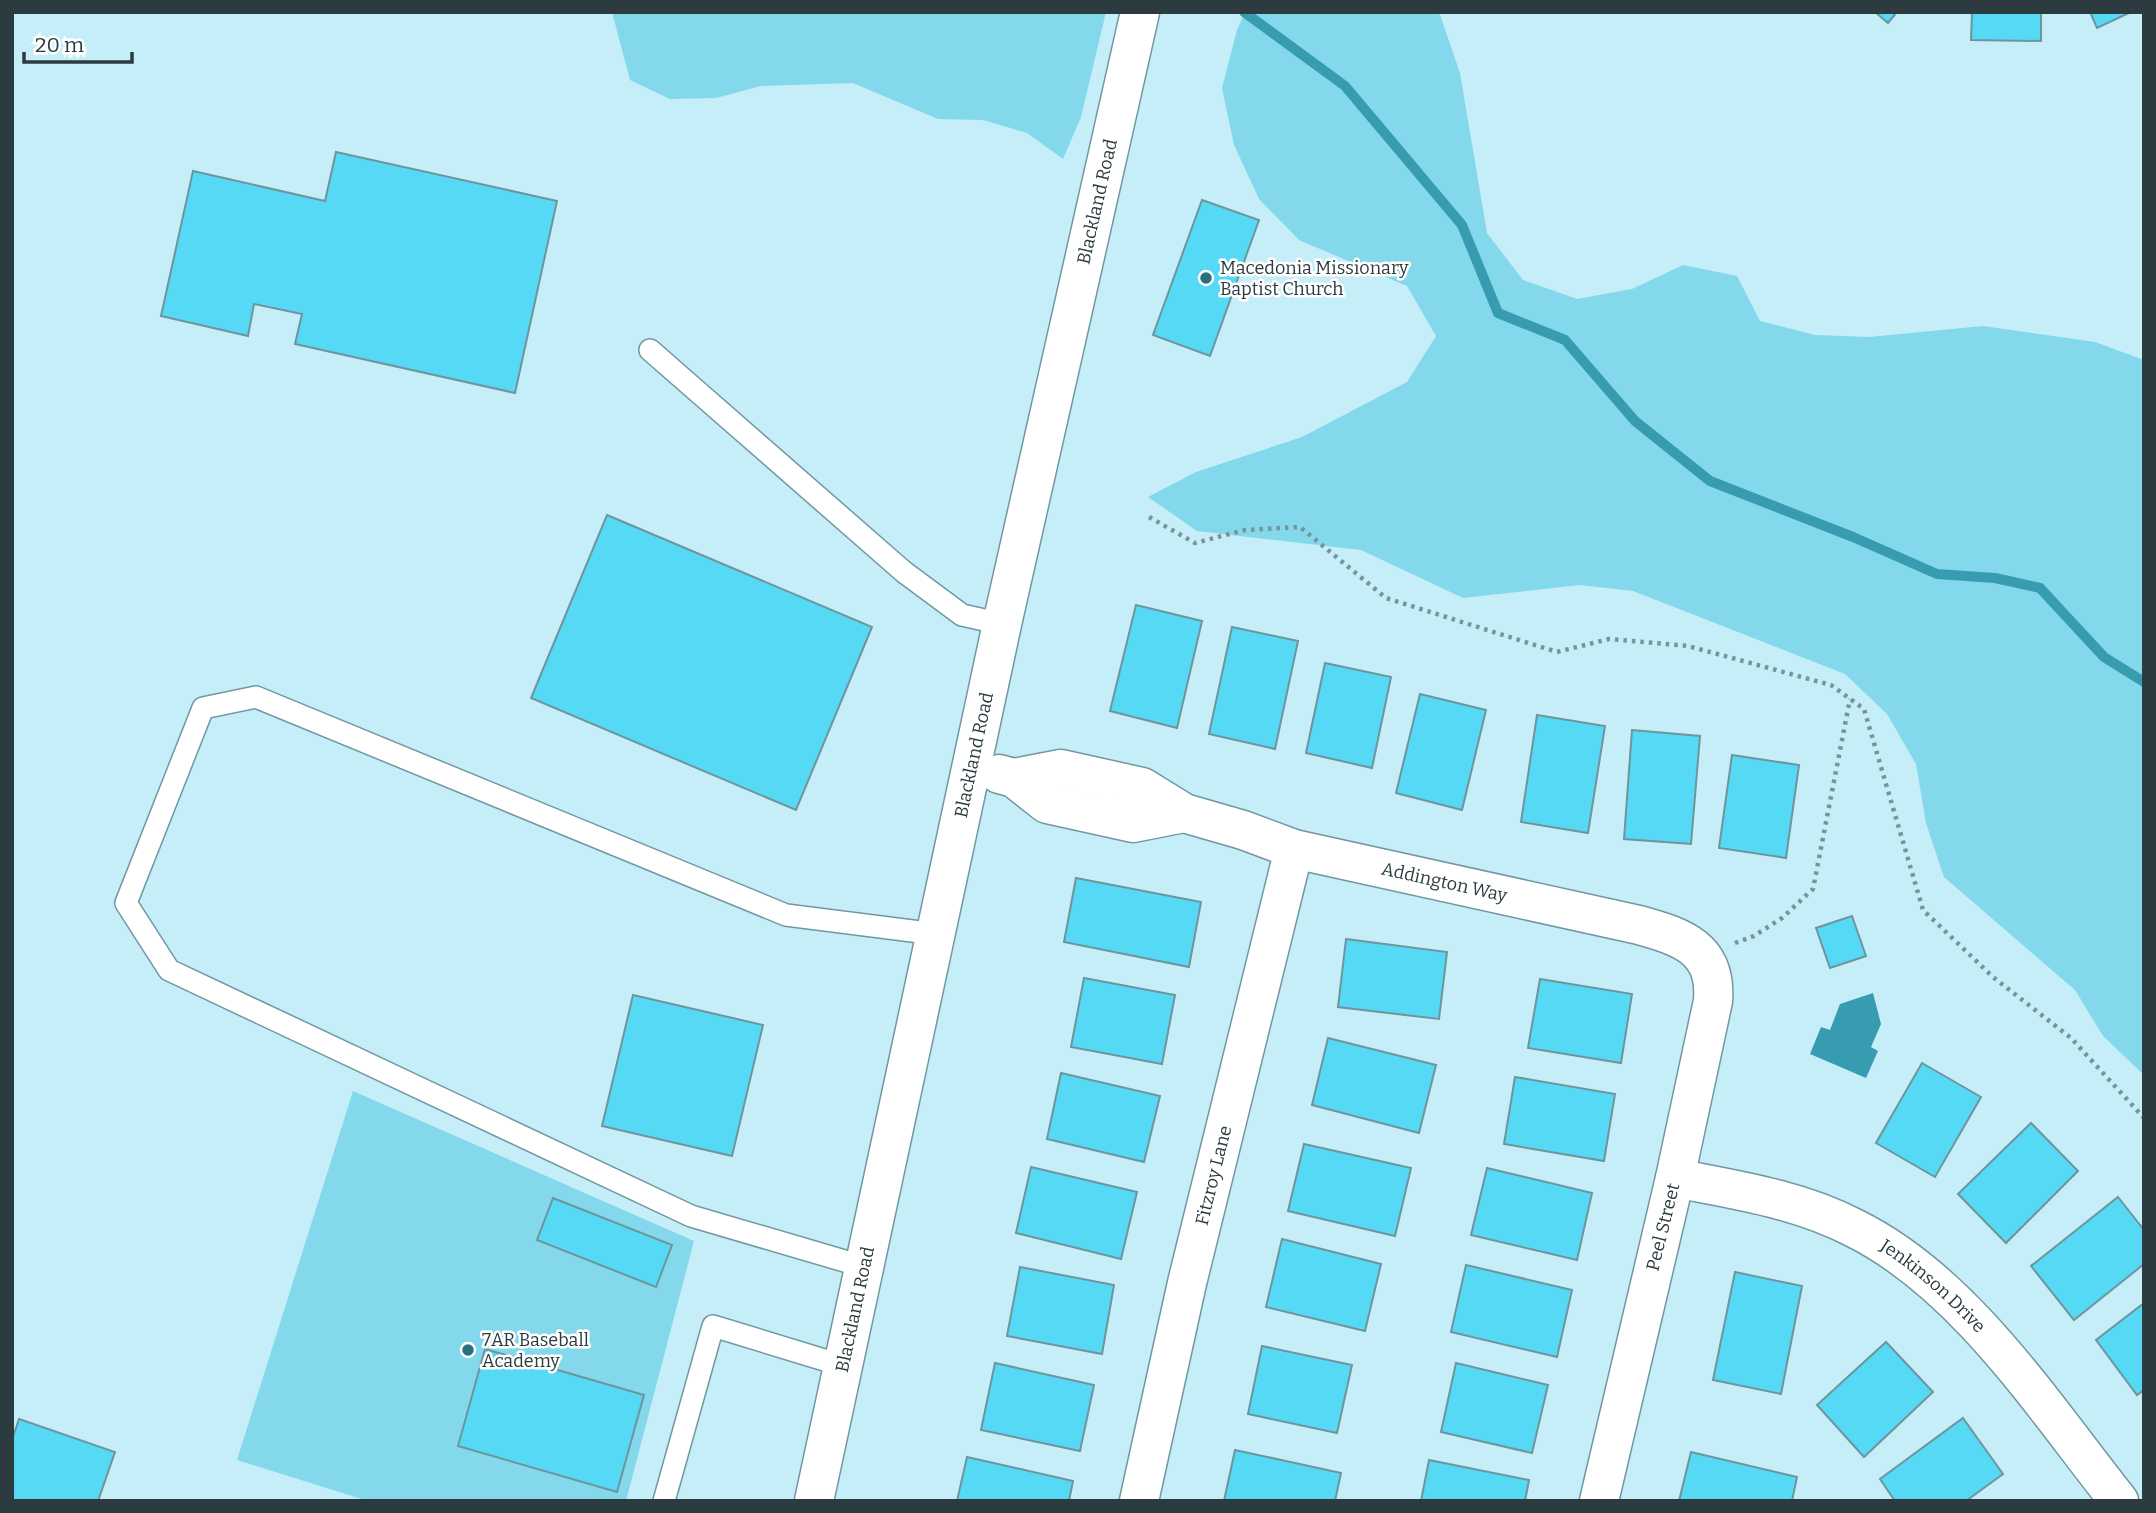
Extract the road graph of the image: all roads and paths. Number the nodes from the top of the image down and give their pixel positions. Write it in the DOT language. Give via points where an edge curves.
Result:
graph roads {
  1 [pos="1140,12"];
  2 [pos="650,350"];
  3 [pos="1149,517"];
  4 [pos="1002,624"];
  5 [pos="1850,699"];
  6 [pos="972,767"];
  7 [pos="1294,849"];
  8 [pos="936,933"];
  9 [pos="1701,954"];
  10 [pos="2144,1118"];
  11 [pos="1675,1178"];
  12 [pos="865,1267"];
  13 [pos="844,1366"];
  14 [pos="664,1501"];
  15 [pos="814,1501"];
  16 [pos="1139,1501"];
  17 [pos="1599,1501"];
  18 [pos="2119,1501"];
  1 -- 4 [label="street, Blackland Road"];
  2 -- 4 [label="lane" via="904,572 962,615"];
  3 -- 5 [label="path" via="1195,543 1245,530 1300,527 1386,598 1521,641 1557,652 1609,639 1688,646 1831,685"];
  4 -- 6 [label="street, Blackland Road"];
  5 -- 9 [label="path" via="1812,889 1798,906 1754,936"];
  5 -- 10 [label="path" via="1864,709 1923,909 1993,977 2071,1038"];
  6 -- 7 [label="street, Addington Way" via="1014,778 1062,769 1142,787 1184,813"];
  6 -- 8 [label="street, Blackland Road"];
  7 -- 9 [label="street, Addington Way" via="1639,925 1670,933"];
  7 -- 16 [label="street, Fitzroy Lane" via="1187,1283"];
  8 -- 12 [label="street, Blackland Road"];
  8 -- 12 [label="lane" via="786,915 256,697 203,708 125,903 169,970 691,1216"];
  9 -- 11 [label="street, Peel Street" via="1711,970 1713,1001"];
  11 -- 17 [label="street, Peel Street"];
  11 -- 18 [label="street, Jenkinson Drive" via="1783,1200 1855,1228 1900,1256 1952,1297"];
  12 -- 13 [label="street, Blackland Road"];
  13 -- 14 [label="lane" via="713,1326"];
  13 -- 15 [label="street, Blackland Road"];
}
